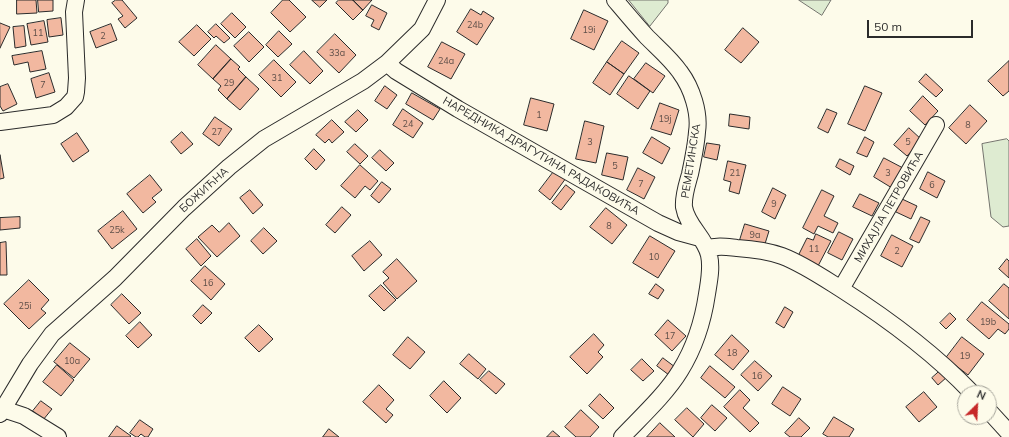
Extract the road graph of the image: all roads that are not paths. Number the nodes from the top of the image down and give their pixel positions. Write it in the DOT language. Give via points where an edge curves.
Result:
graph roads {
  1 [pos="76,0"];
  2 [pos="437,0"];
  3 [pos="615,0"];
  4 [pos="387,63"];
  5 [pos="0,122"];
  6 [pos="936,125"];
  7 [pos="704,243"];
  8 [pos="841,289"];
  9 [pos="963,385"];
  10 [pos="1,410"];
  11 [pos="997,420"];
  12 [pos="1009,433"];
  13 [pos="58,437"];
  14 [pos="622,437"];
  1 -- 5 [label="street" via="75,97 66,107 53,115"];
  2 -- 4 [label="street, БОЖИЋНА" via="422,29"];
  3 -- 7 [label="street, РЕМЕТИНСКА" via="680,72 690,89 697,115 698,131 684,206 686,215"];
  4 -- 7 [label="street, НАРЕДНИКА ДРАГУТИНА РАДАКОВИЋА" via="458,109 658,223"];
  4 -- 10 [label="street, БОЖИЋНА" via="363,82 264,139 212,182 115,278 52,334"];
  6 -- 8 [label="street, МИХАЈЛА ПЕТРОВИЋА"];
  7 -- 8 [label="street, НАРЕДНИКА ДРАГУТИНА РАДАКОВИЋА" via="746,248 780,256 813,271"];
  7 -- 14 [label="street, РЕМЕТИНСКА" via="710,261 709,285 696,337 687,358 667,389"];
  8 -- 9 [label="street, НАРЕДНИКА ДРАГУТИНА РАДАКОВИЋА" via="880,314 923,347"];
  10 -- 13 [label="street" via="20,414"];
  11 -- 12 [label="street"];
}
